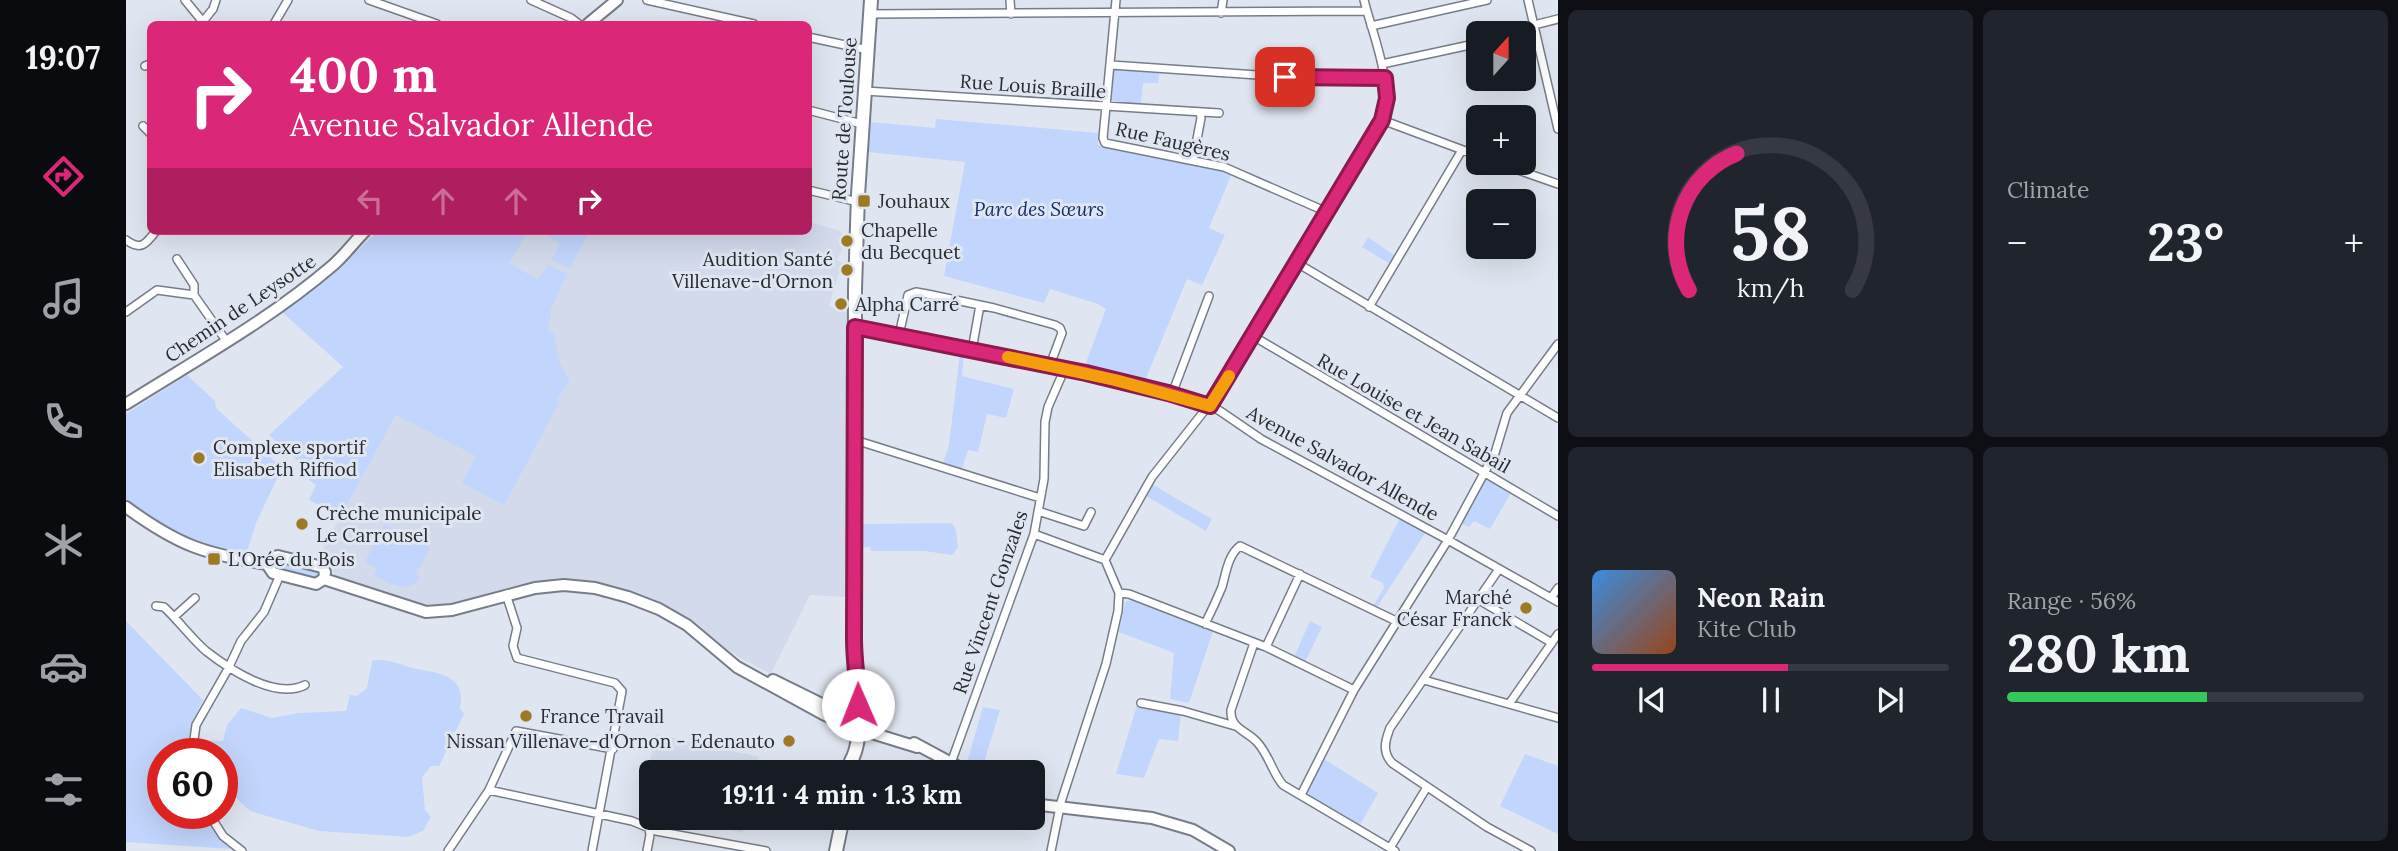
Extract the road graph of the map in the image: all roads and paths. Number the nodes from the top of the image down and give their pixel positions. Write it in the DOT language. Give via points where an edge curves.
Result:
graph roads {
  1 [pos="185,0"];
  2 [pos="216,0"];
  3 [pos="288,0"];
  4 [pos="369,0"];
  5 [pos="531,0"];
  6 [pos="617,0"];
  7 [pos="648,0"];
  8 [pos="871,0"];
  9 [pos="1010,0"];
  10 [pos="1116,0"];
  11 [pos="1223,0"];
  12 [pos="1364,0"];
  13 [pos="1487,0"];
  14 [pos="1528,0"];
  15 [pos="1367,11"];
  16 [pos="1011,13"];
  17 [pos="1221,13"];
  18 [pos="870,14"];
  19 [pos="1115,14"];
  20 [pos="1558,19"];
  21 [pos="201,21"];
  22 [pos="204,21"];
  23 [pos="276,21"];
  24 [pos="428,21"];
  25 [pos="575,21"];
  26 [pos="592,21"];
  27 [pos="741,21"];
  28 [pos="1533,21"];
  29 [pos="1371,26"];
  30 [pos="1536,28"];
  31 [pos="1536,32"];
  32 [pos="812,38"];
  33 [pos="1466,46"];
  34 [pos="868,50"];
  35 [pos="1382,64"];
  36 [pos="1111,65"];
  37 [pos="1385,78"];
  38 [pos="864,91"];
  39 [pos="1106,107"];
  40 [pos="812,111"];
  41 [pos="1200,112"];
  42 [pos="1219,113"];
  43 [pos="1382,120"];
  44 [pos="862,124"];
  45 [pos="143,126"];
  46 [pos="1558,129"];
  47 [pos="147,130"];
  48 [pos="1462,150"];
  49 [pos="1466,151"];
  50 [pos="1192,160"];
  51 [pos="1532,175"];
  52 [pos="1558,184"];
  53 [pos="812,191"];
  54 [pos="858,202"];
  55 [pos="1327,212"];
  56 [pos="153,235"];
  57 [pos="361,235"];
  58 [pos="126,240"];
  59 [pos="177,259"];
  60 [pos="1297,263"];
  61 [pos="194,295"];
  62 [pos="1209,296"];
  63 [pos="980,305"];
  64 [pos="1369,307"];
  65 [pos="126,312"];
  66 [pos="855,327"];
  67 [pos="900,335"];
  68 [pos="1253,336"];
  69 [pos="227,342"];
  70 [pos="1557,348"];
  71 [pos="972,350"];
  72 [pos="1050,365"];
  73 [pos="1065,368"];
  74 [pos="1172,394"];
  75 [pos="1521,396"];
  76 [pos="126,404"];
  77 [pos="1210,406"];
  78 [pos="1558,418"];
  79 [pos="855,440"];
  80 [pos="1485,473"];
  81 [pos="1040,498"];
  82 [pos="126,507"];
  83 [pos="1038,511"];
  84 [pos="1091,512"];
  85 [pos="1558,516"];
  86 [pos="1034,534"];
  87 [pos="1448,540"];
  88 [pos="1105,560"];
  89 [pos="267,564"];
  90 [pos="1499,569"];
  91 [pos="1300,573"];
  92 [pos="280,575"];
  93 [pos="324,579"];
  94 [pos="1558,588"];
  95 [pos="1119,593"];
  96 [pos="506,594"];
  97 [pos="195,598"];
  98 [pos="1479,600"];
  99 [pos="1554,600"];
  100 [pos="156,606"];
  101 [pos="174,617"];
  102 [pos="1396,621"];
  103 [pos="1205,624"];
  104 [pos="1558,634"];
  105 [pos="1254,643"];
  106 [pos="1552,643"];
  107 [pos="1266,647"];
  108 [pos="229,666"];
  109 [pos="1424,680"];
  110 [pos="305,685"];
  111 [pos="1354,690"];
  112 [pos="1141,704"];
  113 [pos="1509,704"];
  114 [pos="1558,718"];
  115 [pos="854,723"];
  116 [pos="1235,726"];
  117 [pos="194,738"];
  118 [pos="613,749"];
  119 [pos="854,760"];
  120 [pos="945,760"];
  121 [pos="952,760"];
  122 [pos="1427,787"];
  123 [pos="489,789"];
  124 [pos="1301,795"];
  125 [pos="1045,806"];
  126 [pos="1060,808"];
  127 [pos="600,814"];
  128 [pos="639,824"];
  129 [pos="219,829"];
  130 [pos="649,830"];
  131 [pos="659,830"];
  132 [pos="840,830"];
  133 [pos="1393,850"];
  134 [pos="242,851"];
  135 [pos="449,851"];
  136 [pos="592,851"];
  137 [pos="647,851"];
  138 [pos="766,851"];
  139 [pos="836,851"];
  140 [pos="1051,851"];
  141 [pos="1229,851"];
  142 [pos="1531,851"];
  1 -- 21 [label="street"];
  2 -- 22 [label="street"];
  3 -- 23 [label="street"];
  4 -- 24 [label="street"];
  5 -- 25 [label="street"];
  6 -- 26 [label="street"];
  7 -- 27 [label="street"];
  8 -- 18 [label="main road, Route de Toulouse"];
  9 -- 16 [label="street"];
  10 -- 19 [label="street, Rue Faugères"];
  11 -- 17 [label="street"];
  12 -- 15 [label="street"];
  13 -- 29 [label="street"];
  14 -- 28 [label="street"];
  15 -- 17 [label="street"];
  15 -- 29 [label="street"];
  16 -- 18 [label="street"];
  16 -- 19 [label="street"];
  17 -- 19 [label="street"];
  18 -- 34 [label="main road, Route de Toulouse"];
  19 -- 36 [label="street, Rue Faugères"];
  20 -- 30 [label="street"];
  29 -- 35 [label="street"];
  31 -- 46 [label="street"];
  32 -- 34 [label="street"];
  33 -- 35 [label="street"];
  34 -- 38 [label="main road, Route de Toulouse"];
  35 -- 37 [label="street"];
  36 -- 37 [label="street" via="1285,77"];
  36 -- 39 [label="street, Rue Faugères"];
  37 -- 43 [label="street"];
  38 -- 39 [label="street, Rue Louis Braille"];
  38 -- 44 [label="main road, Route de Toulouse"];
  39 -- 41 [label="street, Rue Louis Braille"];
  39 -- 50 [label="street, Rue Faugères" via="1105,142"];
  40 -- 44 [label="street"];
  41 -- 42 [label="street, Rue Louis Braille"];
  41 -- 50 [label="street"];
  43 -- 48 [label="street"];
  43 -- 55 [label="street"];
  44 -- 54 [label="main road, Route de Toulouse"];
  45 -- 47 [label="street"];
  48 -- 49 [label="street"];
  48 -- 64 [label="street"];
  50 -- 55 [label="street, Rue Faugères" via="1224,167"];
  51 -- 52 [label="street"];
  53 -- 54 [label="street"];
  54 -- 66 [label="main road, Route de Toulouse"];
  55 -- 60 [label="street"];
  56 -- 58 [label="street" via="140,247"];
  57 -- 69 [label="street, Chemin de Leysotte" via="331,267"];
  59 -- 61 [label="street" via="194,285"];
  60 -- 64 [label="street"];
  60 -- 68 [label="street"];
  61 -- 65 [label="street" via="158,290"];
  61 -- 69 [label="street"];
  62 -- 74 [label="street"];
  63 -- 67 [label="street" via="913,292 907,298"];
  63 -- 71 [label="street"];
  63 -- 72 [label="street" via="1060,328"];
  64 -- 75 [label="street"];
  66 -- 67 [label="street, Avenue Salvador Allende"];
  66 -- 79 [label="main road, Route de Toulouse"];
  67 -- 71 [label="street, Avenue Salvador Allende"];
  68 -- 77 [label="street"];
  68 -- 80 [label="street, Rue Louise et Jean Sabail"];
  69 -- 76 [label="street, Chemin de Leysotte"];
  70 -- 75 [label="street"];
  71 -- 72 [label="street, Avenue Salvador Allende"];
  72 -- 73 [label="street, Avenue Salvador Allende"];
  73 -- 74 [label="street, Avenue Salvador Allende"];
  73 -- 81 [label="street, Rue Vincent Gonzales" via="1045,422"];
  74 -- 77 [label="street, Avenue Salvador Allende"];
  75 -- 78 [label="street"];
  75 -- 80 [label="street" via="1503,422"];
  77 -- 87 [label="street, Avenue Salvador Allende" via="1261,439"];
  77 -- 88 [label="street" via="1152,477"];
  79 -- 81 [label="street"];
  79 -- 115 [label="main road, Route de Toulouse" via="854,662 858,670"];
  80 -- 85 [label="street, Rue Louise et Jean Sabail"];
  80 -- 87 [label="street"];
  81 -- 83 [label="street, Rue Vincent Gonzales"];
  82 -- 89 [label="street" via="185,544"];
  83 -- 84 [label="street" via="1084,526"];
  83 -- 86 [label="street, Rue Vincent Gonzales"];
  86 -- 88 [label="street"];
  86 -- 121 [label="street, Rue Vincent Gonzales"];
  87 -- 90 [label="street, Avenue Salvador Allende"];
  87 -- 102 [label="street"];
  88 -- 95 [label="street"];
  89 -- 92 [label="street"];
  89 -- 93 [label="street" via="278,556 322,568"];
  90 -- 98 [label="street"];
  90 -- 99 [label="street, Avenue Salvador Allende"];
  91 -- 102 [label="street"];
  91 -- 103 [label="street" via="1240,546"];
  91 -- 107 [label="street"];
  92 -- 93 [label="street" via="316,584"];
  92 -- 108 [label="street" via="264,612 241,641"];
  93 -- 96 [label="street" via="426,612 452,610"];
  94 -- 99 [label="street"];
  95 -- 103 [label="street"];
  95 -- 126 [label="street" via="1108,656"];
  96 -- 115 [label="street" via="564,585 628,597 659,609 727,657"];
  96 -- 118 [label="street" via="517,628 513,646 517,658 621,688"];
  97 -- 101 [label="street"];
  98 -- 106 [label="street"];
  98 -- 109 [label="street"];
  100 -- 101 [label="street"];
  101 -- 108 [label="street"];
  102 -- 111 [label="street"];
  103 -- 105 [label="street"];
  104 -- 106 [label="street"];
  105 -- 107 [label="street"];
  105 -- 116 [label="street" via="1231,710"];
  106 -- 113 [label="street"];
  107 -- 111 [label="street"];
  108 -- 110 [label="street" via="274,688"];
  108 -- 117 [label="street" via="196,725"];
  109 -- 113 [label="street"];
  109 -- 122 [label="street" via="1390,728 1385,752 1392,763"];
  111 -- 124 [label="street"];
  112 -- 116 [label="street"];
  113 -- 114 [label="street"];
  115 -- 119 [label="main road, Route de Toulouse"];
  115 -- 120 [label="street"];
  116 -- 124 [label="street" via="1261,746 1283,785"];
  118 -- 123 [label="street" via="516,731"];
  118 -- 127 [label="street"];
  122 -- 133 [label="street"];
  122 -- 142 [label="street"];
  123 -- 127 [label="street"];
  123 -- 135 [label="street"];
  124 -- 133 [label="street"];
  125 -- 126 [label="street"];
  126 -- 140 [label="street"];
  126 -- 141 [label="street" via="1132,814 1176,824"];
  127 -- 128 [label="street"];
  127 -- 136 [label="street"];
  129 -- 134 [label="street"];
  130 -- 137 [label="street"];
  131 -- 138 [label="street"];
  132 -- 139 [label="main road"];
}
